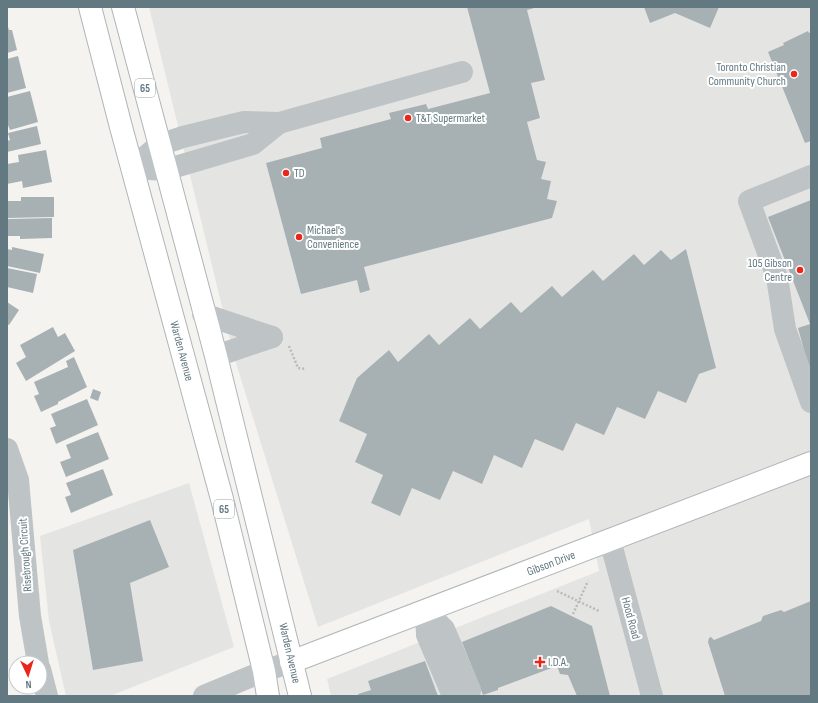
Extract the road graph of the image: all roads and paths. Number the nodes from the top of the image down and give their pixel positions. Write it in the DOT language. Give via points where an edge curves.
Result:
graph roads {
  1 [pos="90,7"];
  2 [pos="123,7"];
  3 [pos="462,72"];
  4 [pos="279,123"];
  5 [pos="159,145"];
  6 [pos="132,168"];
  7 [pos="165,170"];
  8 [pos="811,176"];
  9 [pos="203,314"];
  10 [pos="287,340"];
  11 [pos="182,348"];
  12 [pos="216,356"];
  13 [pos="306,369"];
  14 [pos="811,402"];
  15 [pos="7,449"];
  16 [pos="811,463"];
  17 [pos="610,540"];
  18 [pos="588,581"];
  19 [pos="557,591"];
  20 [pos="578,601"];
  21 [pos="599,611"];
  22 [pos="426,612"];
  23 [pos="572,614"];
  24 [pos="37,655"];
  25 [pos="291,662"];
  26 [pos="264,671"];
  27 [pos="204,696"];
  28 [pos="268,696"];
  29 [pos="300,696"];
  30 [pos="453,696"];
  31 [pos="469,696"];
  32 [pos="652,696"];
  1 -- 6 [label="main road, Warden Avenue / 65"];
  2 -- 5 [label="main road, Warden Avenue / 65"];
  3 -- 4 [label="street"];
  4 -- 5 [label="street" via="244,122"];
  4 -- 7 [label="street" via="253,144"];
  5 -- 6 [label="street"];
  5 -- 7 [label="main road, Warden Avenue / 65"];
  6 -- 7 [label="street"];
  6 -- 11 [label="main road, Warden Avenue / 65"];
  7 -- 9 [label="main road, Warden Avenue / 65"];
  8 -- 14 [label="street" via="749,201 776,274 785,329"];
  9 -- 12 [label="main road, Warden Avenue / 65"];
  9 -- 12 [label="street" via="272,337"];
  10 -- 13 [label="path" via="298,368"];
  11 -- 12 [label="main road"];
  11 -- 26 [label="main road, Warden Avenue / 65"];
  12 -- 25 [label="main road, Warden Avenue / 65"];
  15 -- 24 [label="street, Risebrough Circuit" via="18,480 29,609"];
  16 -- 17 [label="main road, Gibson Drive"];
  17 -- 22 [label="main road, Gibson Drive"];
  17 -- 32 [label="street, Hood Road"];
  18 -- 20 [label="path"];
  19 -- 20 [label="path"];
  20 -- 21 [label="path"];
  20 -- 23 [label="path"];
  22 -- 25 [label="main road, Gibson Drive"];
  22 -- 30 [label="street" via="427,635"];
  22 -- 31 [label="street" via="444,629 470,690"];
  25 -- 26 [label="street"];
  25 -- 29 [label="main road, Warden Avenue / 65"];
  26 -- 27 [label="street"];
  26 -- 28 [label="main road, Warden Avenue / 65"];
}
